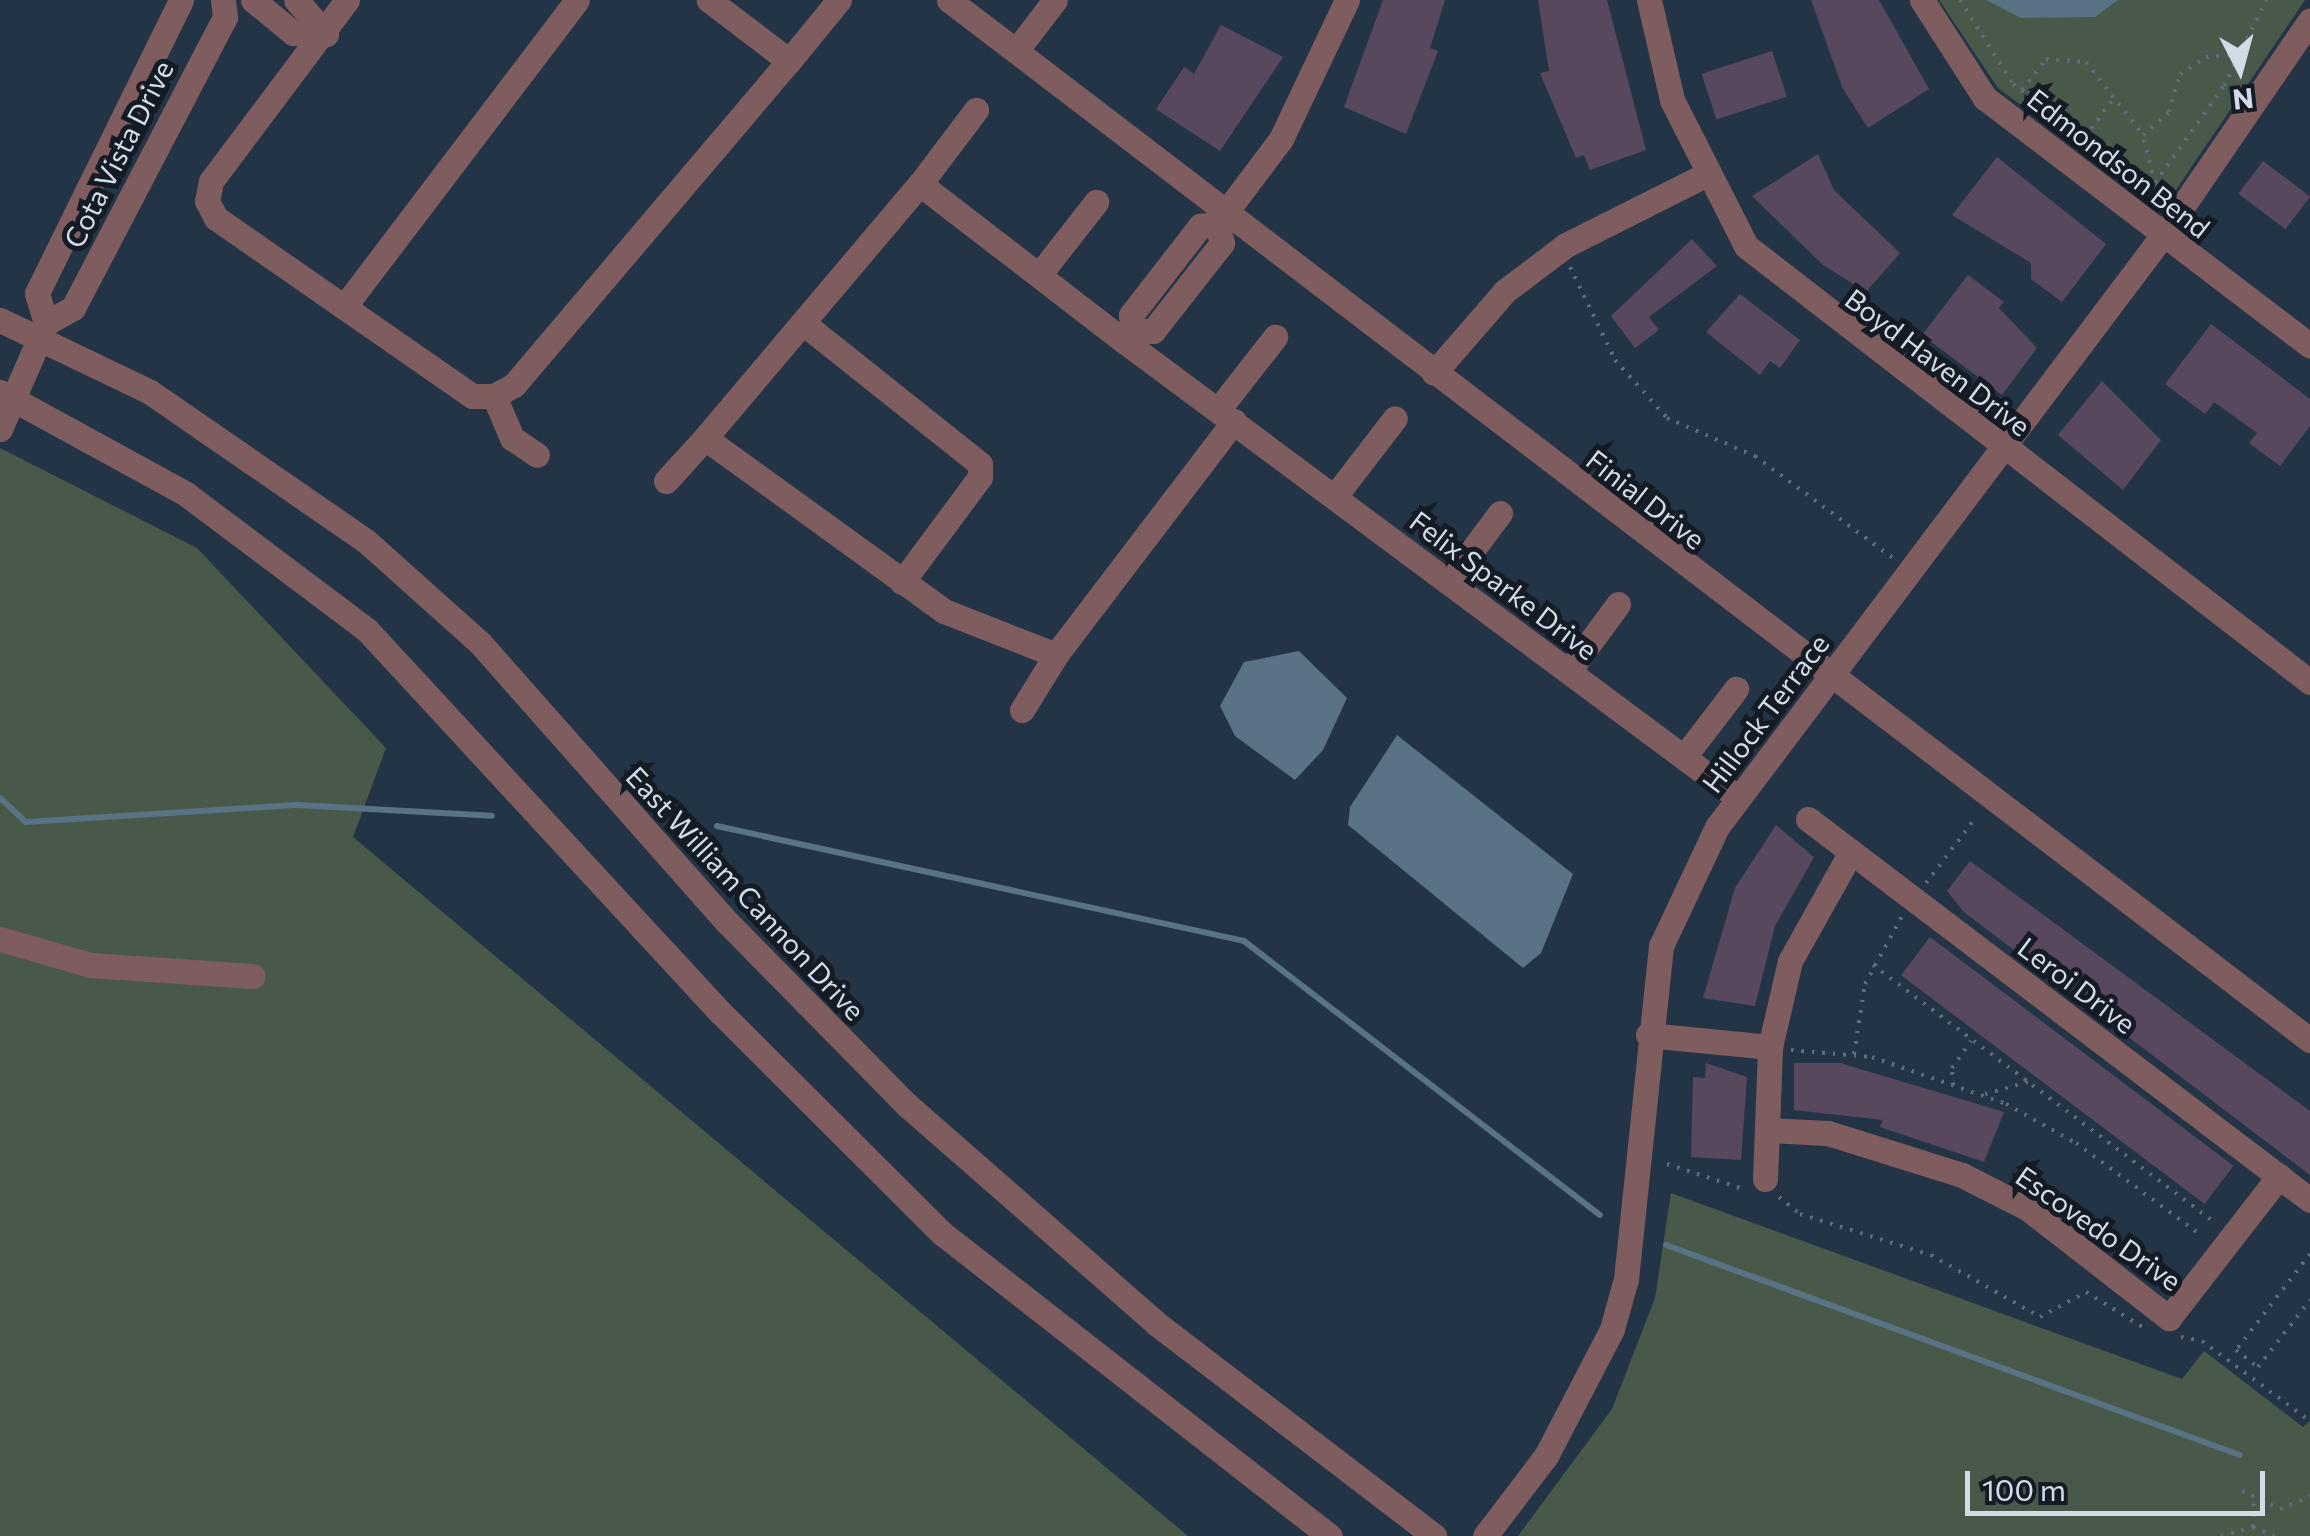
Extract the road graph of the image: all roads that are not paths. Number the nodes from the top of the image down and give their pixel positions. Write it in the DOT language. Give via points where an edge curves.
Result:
graph roads {
  1 [pos="181,0"];
  2 [pos="224,0"];
  3 [pos="253,0"];
  4 [pos="296,0"];
  5 [pos="348,0"];
  6 [pos="576,0"];
  7 [pos="710,0"];
  8 [pos="840,0"];
  9 [pos="948,0"];
  10 [pos="1056,0"];
  11 [pos="1346,0"];
  12 [pos="1650,0"];
  13 [pos="1922,0"];
  14 [pos="2310,20"];
  15 [pos="326,34"];
  16 [pos="1016,52"];
  17 [pos="788,61"];
  18 [pos="976,110"];
  19 [pos="1705,176"];
  20 [pos="920,184"];
  21 [pos="1096,202"];
  22 [pos="1221,218"];
  23 [pos="2163,235"];
  24 [pos="1039,276"];
  25 [pos="344,307"];
  26 [pos="0,320"];
  27 [pos="802,323"];
  28 [pos="43,330"];
  29 [pos="1128,336"];
  30 [pos="1275,337"];
  31 [pos="2310,346"];
  32 [pos="1434,373"];
  33 [pos="6,395"];
  34 [pos="494,396"];
  35 [pos="1226,416"];
  36 [pos="1395,418"];
  37 [pos="0,429"];
  38 [pos="706,438"];
  39 [pos="2004,449"];
  40 [pos="537,455"];
  41 [pos="666,481"];
  42 [pos="1335,496"];
  43 [pos="1500,513"];
  44 [pos="1449,581"];
  45 [pos="902,582"];
  46 [pos="1618,604"];
  47 [pos="1056,655"];
  48 [pos="1569,671"];
  49 [pos="1830,678"];
  50 [pos="2310,682"];
  51 [pos="1736,689"];
  52 [pos="1022,710"];
  53 [pos="1684,757"];
  54 [pos="1737,797"];
  55 [pos="1808,819"];
  56 [pos="1851,852"];
  57 [pos="0,939"];
  58 [pos="253,976"];
  59 [pos="1648,1035"];
  60 [pos="2310,1040"];
  61 [pos="1780,1048"];
  62 [pos="1768,1130"];
  63 [pos="2279,1176"];
  64 [pos="1765,1188"];
  65 [pos="2310,1200"];
  66 [pos="1330,1536"];
  67 [pos="1434,1536"];
  68 [pos="1485,1536"];
  1 -- 28 [label="street, Cota Vista Drive" via="36,293"];
  2 -- 28 [label="street, Cota Vista Drive" via="225,16 73,308"];
  3 -- 15 [label="street" via="293,33"];
  4 -- 15 [label="street"];
  5 -- 15 [label="street"];
  6 -- 25 [label="street"];
  7 -- 17 [label="street"];
  8 -- 17 [label="street"];
  9 -- 16 [label="street, Finial Drive"];
  10 -- 16 [label="street"];
  11 -- 22 [label="street" via="1291,122"];
  12 -- 19 [label="street, Boyd Haven Drive" via="1672,100"];
  13 -- 23 [label="street, Edmondson Bend" via="1985,98"];
  14 -- 23 [label="street, Hillock Terrace"];
  15 -- 25 [label="street" via="211,181 207,200 216,218"];
  16 -- 22 [label="street, Finial Drive"];
  17 -- 34 [label="street" via="514,385"];
  18 -- 20 [label="street"];
  19 -- 32 [label="street" via="1566,245 1505,291"];
  19 -- 39 [label="street, Boyd Haven Drive" via="1746,246 1786,284"];
  20 -- 24 [label="street, Felix Sparke Drive"];
  20 -- 27 [label="street"];
  21 -- 24 [label="street"];
  22 -- 29 [label="street" via="1222,243 1153,332"];
  22 -- 32 [label="street, Finial Drive"];
  23 -- 31 [label="street, Edmondson Bend"];
  23 -- 39 [label="street, Hillock Terrace"];
  24 -- 29 [label="street, Felix Sparke Drive"];
  25 -- 34 [label="street" via="472,396"];
  26 -- 28 [label="street, East William Cannon Drive"];
  27 -- 38 [label="street"];
  27 -- 45 [label="street" via="980,464 980,477"];
  28 -- 33 [label="street, Cota Vista Drive"];
  28 -- 67 [label="street, East William Cannon Drive" via="229,440 366,541 480,643 727,922 907,1106 1142,1312"];
  29 -- 35 [label="street, Felix Sparke Drive"];
  30 -- 35 [label="street"];
  32 -- 49 [label="street, Finial Drive"];
  33 -- 37 [label="street, Cota Vista Drive"];
  33 -- 66 [label="street" via="186,494 367,630 719,1012 943,1234"];
  34 -- 40 [label="street" via="512,438"];
  35 -- 42 [label="street, Felix Sparke Drive"];
  35 -- 47 [label="street"];
  36 -- 42 [label="street"];
  38 -- 41 [label="street"];
  38 -- 45 [label="street"];
  39 -- 49 [label="street, Hillock Terrace"];
  39 -- 50 [label="street, Boyd Haven Drive"];
  42 -- 44 [label="street, Felix Sparke Drive"];
  43 -- 44 [label="street"];
  44 -- 48 [label="street, Felix Sparke Drive"];
  45 -- 47 [label="street" via="944,611"];
  46 -- 48 [label="street"];
  47 -- 52 [label="street"];
  48 -- 53 [label="street, Felix Sparke Drive"];
  49 -- 54 [label="street, Hillock Terrace"];
  49 -- 60 [label="street, Finial Drive"];
  51 -- 53 [label="street"];
  53 -- 54 [label="street, Felix Sparke Drive"];
  54 -- 59 [label="street, Hillock Terrace" via="1661,946"];
  55 -- 56 [label="street, Leroi Drive"];
  56 -- 61 [label="street" via="1803,929"];
  56 -- 63 [label="street, Leroi Drive"];
  57 -- 58 [label="street" via="90,964"];
  59 -- 61 [label="street"];
  59 -- 68 [label="street, Hillock Terrace" via="1635,1208 1612,1329 1546,1456"];
  61 -- 62 [label="street"];
  62 -- 63 [label="street, Escovedo Drive" via="1828,1133 1962,1176 2027,1208 2170,1318"];
  62 -- 64 [label="street"];
  63 -- 65 [label="street, Leroi Drive"];
}
